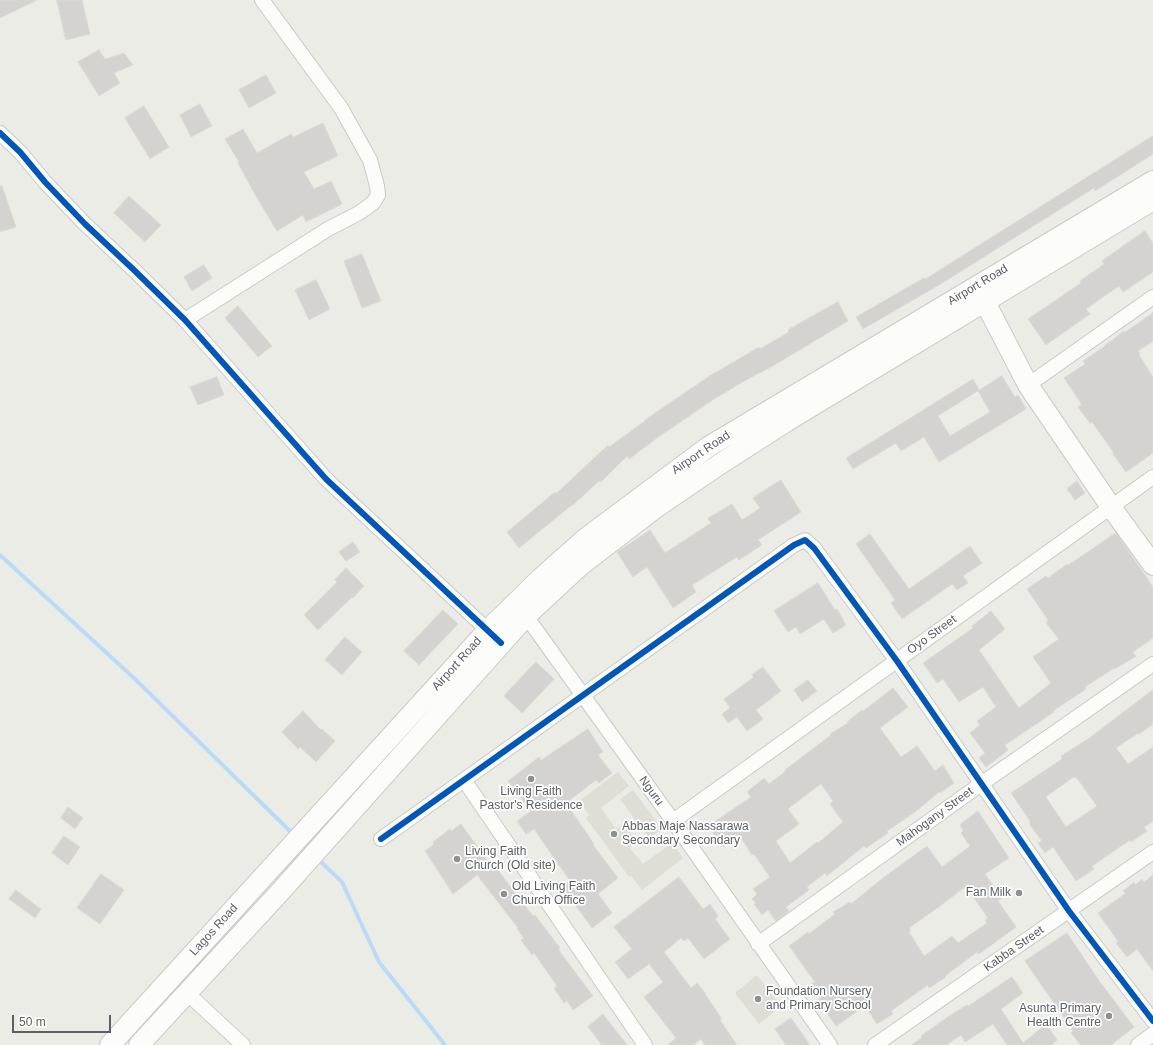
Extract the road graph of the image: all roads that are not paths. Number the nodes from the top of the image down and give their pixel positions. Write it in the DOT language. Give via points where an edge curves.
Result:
graph roads {
  1 [pos="262,0"];
  2 [pos="0,133"];
  3 [pos="1153,180"];
  4 [pos="1153,200"];
  5 [pos="1153,298"];
  6 [pos="985,302"];
  7 [pos="185,320"];
  8 [pos="1028,384"];
  9 [pos="1153,477"];
  10 [pos="1111,507"];
  11 [pos="1153,565"];
  12 [pos="526,616"];
  13 [pos="494,637"];
  14 [pos="897,661"];
  15 [pos="1153,664"];
  16 [pos="583,695"];
  17 [pos="464,780"];
  18 [pos="981,784"];
  19 [pos="320,815"];
  20 [pos="673,821"];
  21 [pos="338,827"];
  22 [pos="381,839"];
  23 [pos="1153,852"];
  24 [pos="1069,911"];
  25 [pos="758,944"];
  26 [pos="187,993"];
  27 [pos="1153,1022"];
  28 [pos="1153,1034"];
  29 [pos="110,1045"];
  30 [pos="139,1045"];
  31 [pos="243,1045"];
  32 [pos="645,1045"];
  33 [pos="830,1045"];
  34 [pos="875,1045"];
  35 [pos="1138,1045"];
  1 -- 7 [label="street" via="341,108 370,160 378,195 373,203 359,213 328,229"];
  2 -- 7 [label="street" via="85,224"];
  3 -- 13 [label="main road, Airport Road" via="708,447 586,538 541,578"];
  4 -- 6 [label="main road, Airport Road"];
  5 -- 8 [label="street"];
  6 -- 8 [label="main road"];
  6 -- 12 [label="main road, Airport Road" via="774,430 654,509 581,565"];
  7 -- 13 [label="street" via="326,479"];
  8 -- 10 [label="main road"];
  9 -- 10 [label="street, Oyo Street"];
  10 -- 11 [label="main road"];
  10 -- 14 [label="street, Oyo Street"];
  12 -- 13 [label="main road, Airport Road"];
  12 -- 16 [label="street, Nguru"];
  13 -- 19 [label="main road, Airport Road"];
  13 -- 21 [label="main road, Airport Road"];
  14 -- 16 [label="street" via="814,548 805,540 794,545"];
  14 -- 18 [label="street"];
  14 -- 20 [label="street, Oyo Street"];
  15 -- 18 [label="street, Mahogany Street"];
  16 -- 17 [label="street"];
  16 -- 20 [label="street, Nguru"];
  17 -- 22 [label="street"];
  17 -- 32 [label="street"];
  18 -- 24 [label="street"];
  18 -- 25 [label="street, Mahogany Street"];
  19 -- 29 [label="main road, Lagos Road"];
  20 -- 25 [label="street, Nguru"];
  21 -- 26 [label="main road, Lagos Road"];
  23 -- 24 [label="street, Kabba Street"];
  24 -- 27 [label="street"];
  24 -- 34 [label="street, Kabba Street"];
  25 -- 33 [label="street, Nguru"];
  26 -- 30 [label="main road, Lagos Road"];
  26 -- 31 [label="street"];
  28 -- 35 [label="street"];
}
